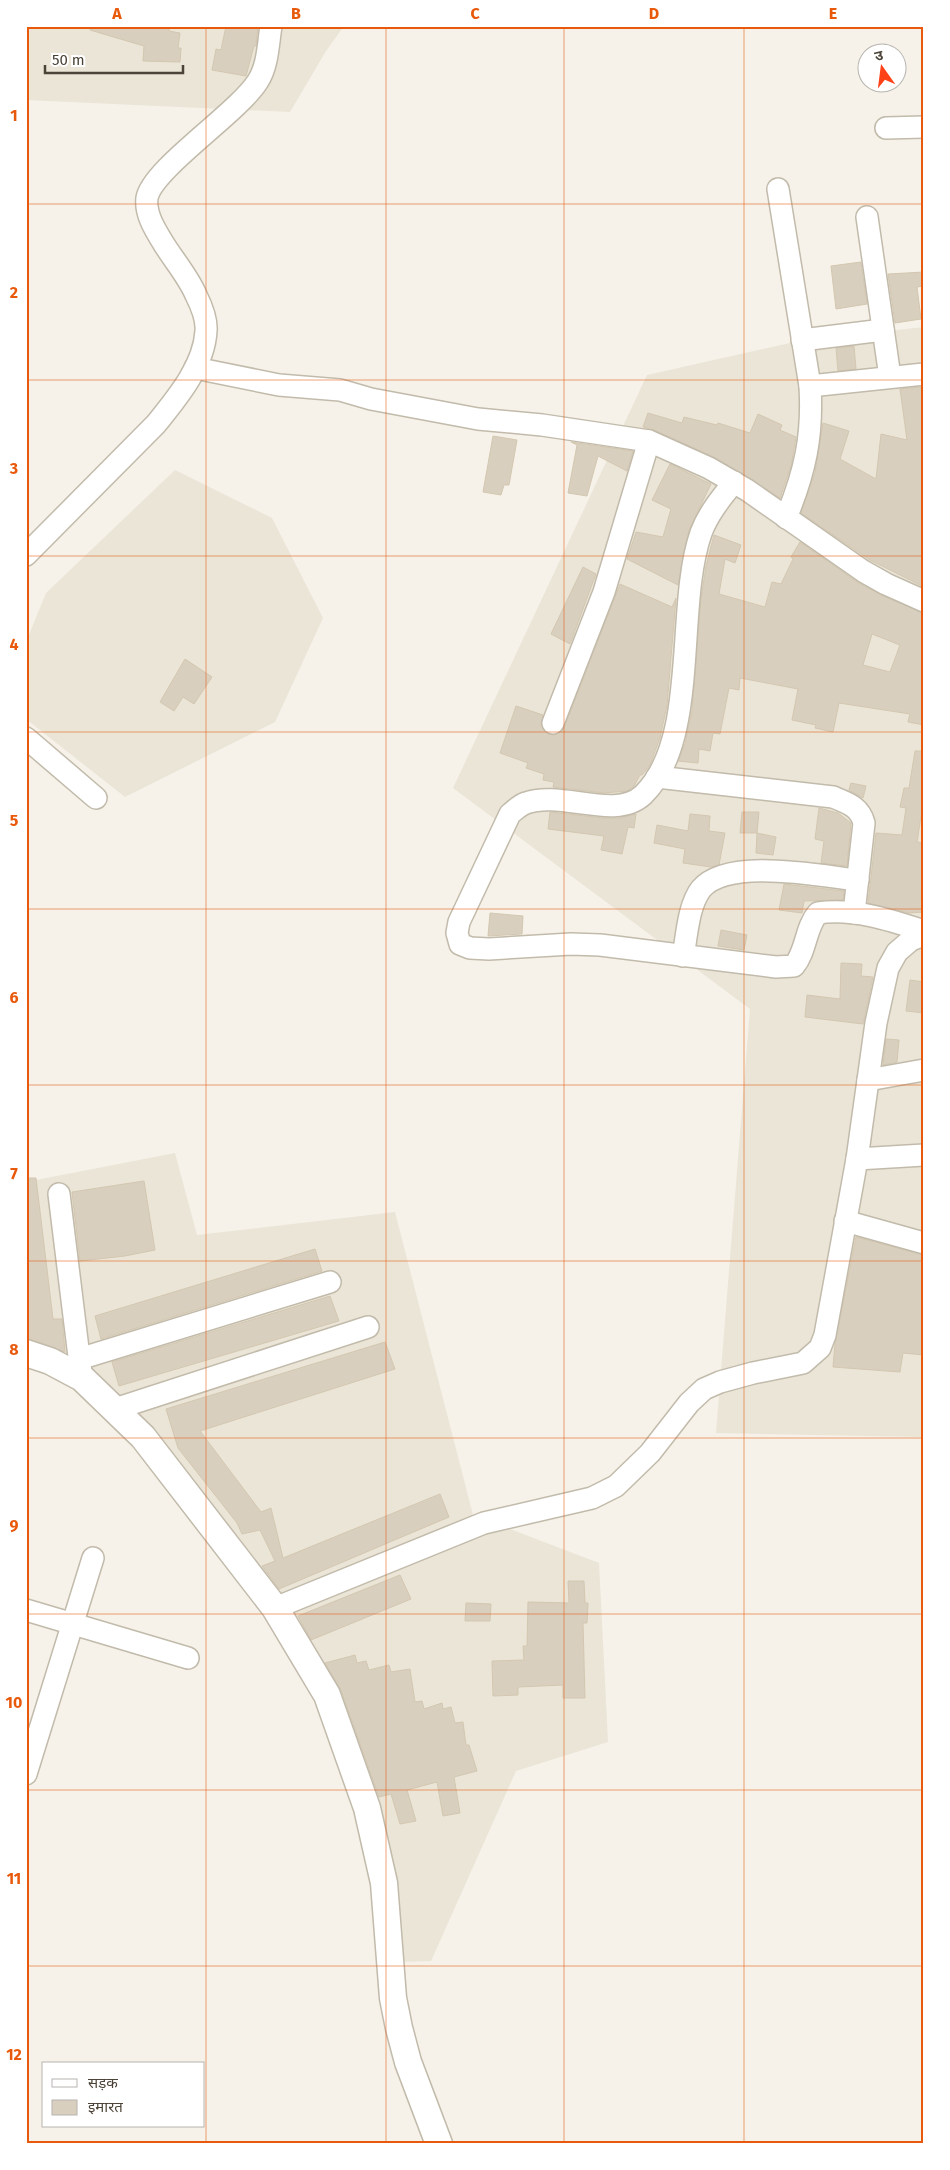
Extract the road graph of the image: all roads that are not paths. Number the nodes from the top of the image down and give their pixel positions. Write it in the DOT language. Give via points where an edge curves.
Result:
graph roads {
  1 [pos="271,26"];
  2 [pos="924,127"];
  3 [pos="886,128"];
  4 [pos="778,189"];
  5 [pos="867,217"];
  6 [pos="883,330"];
  7 [pos="802,340"];
  8 [pos="195,368"];
  9 [pos="924,374"];
  10 [pos="890,378"];
  11 [pos="810,386"];
  12 [pos="649,442"];
  13 [pos="734,482"];
  14 [pos="786,518"];
  15 [pos="26,555"];
  16 [pos="924,601"];
  17 [pos="553,723"];
  18 [pos="26,738"];
  19 [pos="656,777"];
  20 [pos="96,798"];
  21 [pos="858,880"];
  22 [pos="854,913"];
  23 [pos="924,931"];
  24 [pos="924,935"];
  25 [pos="683,956"];
  26 [pos="924,1070"];
  27 [pos="868,1080"];
  28 [pos="924,1155"];
  29 [pos="856,1159"];
  30 [pos="59,1194"];
  31 [pos="845,1221"];
  32 [pos="924,1243"];
  33 [pos="330,1282"];
  34 [pos="368,1327"];
  35 [pos="26,1353"];
  36 [pos="80,1369"];
  37 [pos="115,1409"];
  38 [pos="93,1558"];
  39 [pos="275,1608"];
  40 [pos="26,1610"];
  41 [pos="74,1624"];
  42 [pos="188,1658"];
  43 [pos="26,1774"];
  44 [pos="439,2144"];
  1 -- 8 [label="street" via="265,66 251,91 167,171 147,196 154,228 196,294 203,316 206,330"];
  2 -- 3 [label="street"];
  4 -- 7 [label="street"];
  5 -- 6 [label="street"];
  6 -- 7 [label="street"];
  6 -- 10 [label="street"];
  7 -- 11 [label="street"];
  8 -- 12 [label="street" via="279,385 340,390 478,419 542,425"];
  8 -- 15 [label="street" via="176,400 156,424"];
  9 -- 10 [label="street"];
  10 -- 11 [label="street"];
  11 -- 14 [label="street" via="812,418 809,444 801,480"];
  12 -- 13 [label="street"];
  12 -- 17 [label="street" via="604,592"];
  13 -- 14 [label="street"];
  13 -- 19 [label="street" via="711,511 701,532 687,594 677,724 671,748"];
  14 -- 16 [label="street" via="886,584"];
  18 -- 20 [label="street"];
  19 -- 21 [label="street" via="833,797 851,805 862,813 864,824"];
  19 -- 25 [label="street" via="632,803 620,806 559,799 538,800 524,804 510,814 459,922 457,933 460,944 470,948 600,945"];
  21 -- 22 [label="street"];
  21 -- 25 [label="street" via="754,870 731,873 714,880 701,890 693,907"];
  22 -- 23 [label="street" via="881,917"];
  22 -- 25 [label="street" via="818,913 811,921 801,958 794,966 776,967"];
  24 -- 27 [label="street" via="911,940 897,952 888,968"];
  26 -- 27 [label="street"];
  27 -- 29 [label="street"];
  28 -- 29 [label="street"];
  29 -- 31 [label="street"];
  30 -- 36 [label="street"];
  31 -- 32 [label="street"];
  31 -- 39 [label="street" via="825,1335 812,1357 791,1366 745,1375 704,1389 656,1446 616,1486 592,1498 484,1523"];
  33 -- 36 [label="street"];
  34 -- 37 [label="street"];
  35 -- 36 [label="street"];
  36 -- 37 [label="street"];
  37 -- 39 [label="street" via="143,1437"];
  38 -- 41 [label="street"];
  39 -- 44 [label="street" via="327,1695 367,1808 384,1884 393,1998 399,2028 408,2062"];
  40 -- 41 [label="street"];
  41 -- 42 [label="street"];
  41 -- 43 [label="street"];
}
